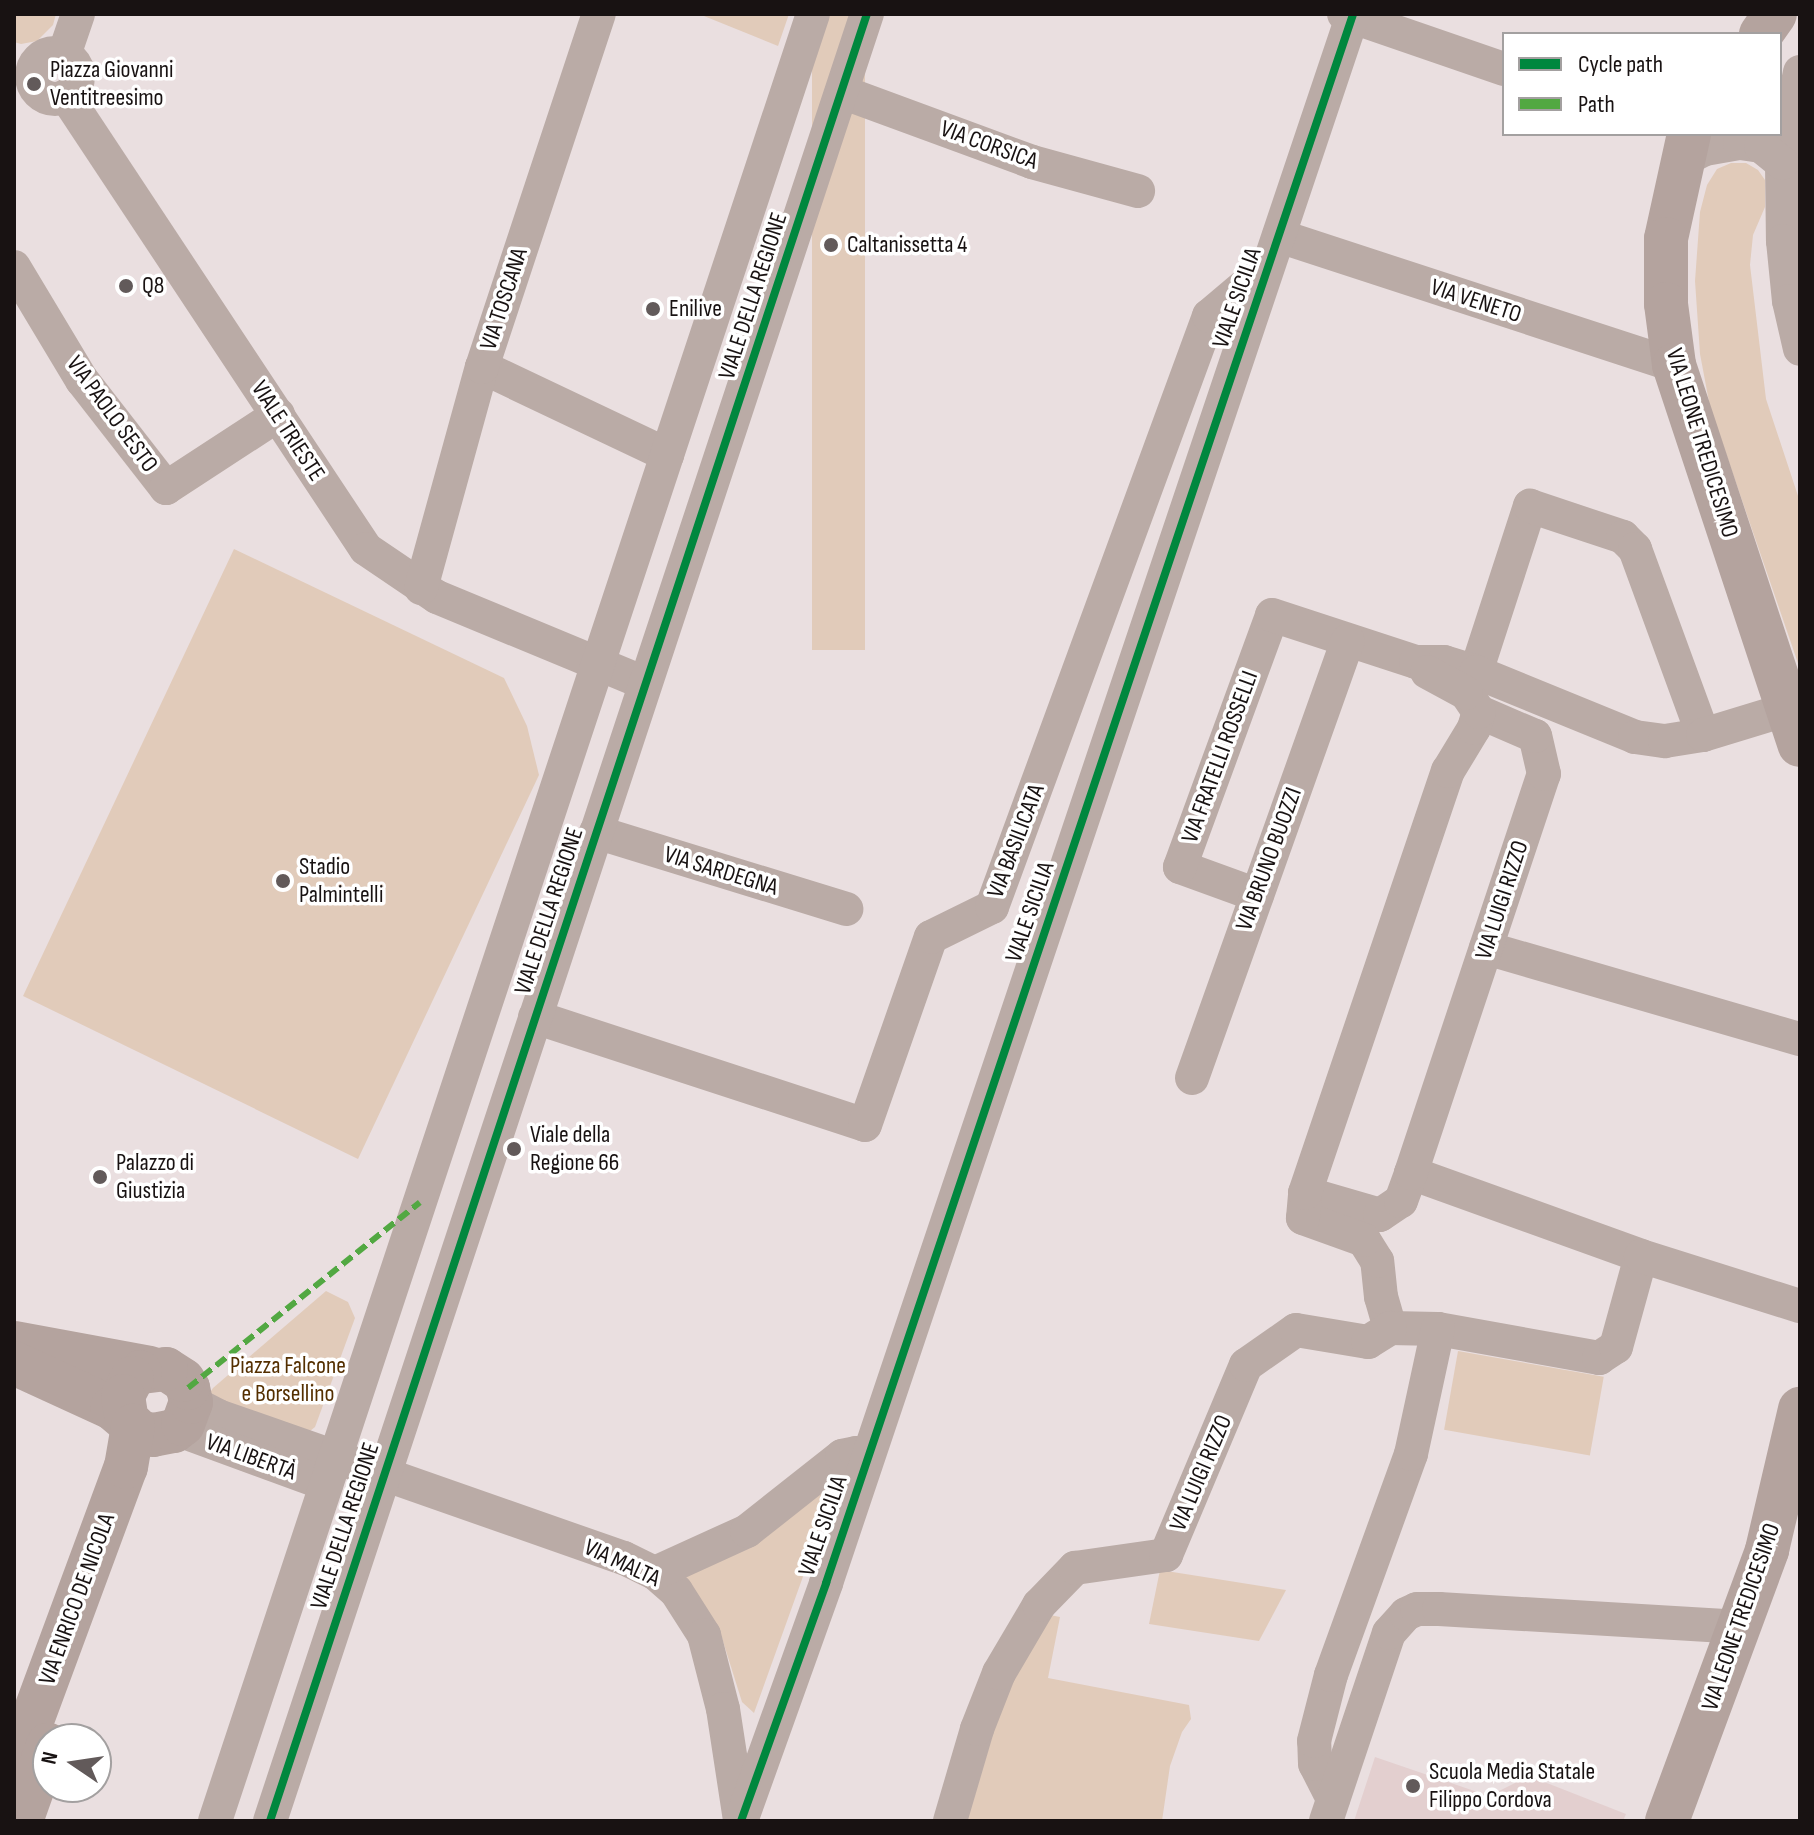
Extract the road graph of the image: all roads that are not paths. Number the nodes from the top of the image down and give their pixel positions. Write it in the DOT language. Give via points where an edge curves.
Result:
graph roads {
  1 [pos="78,14"];
  2 [pos="599,14"];
  3 [pos="813,14"];
  4 [pos="867,14"];
  5 [pos="1749,14"];
  6 [pos="1775,14"];
  7 [pos="1350,15"];
  8 [pos="1738,32"];
  9 [pos="1762,32"];
  10 [pos="64,55"];
  11 [pos="1502,68"];
  12 [pos="23,71"];
  13 [pos="1800,72"];
  14 [pos="842,92"];
  15 [pos="66,96"];
  16 [pos="1684,152"];
  17 [pos="1782,163"];
  18 [pos="1138,191"];
  19 [pos="1273,252"];
  20 [pos="14,267"];
  21 [pos="1800,349"];
  22 [pos="1674,365"];
  23 [pos="482,367"];
  24 [pos="278,415"];
  25 [pos="667,455"];
  26 [pos="421,588"];
  27 [pos="613,618"];
  28 [pos="661,634"];
  29 [pos="1348,641"];
  30 [pos="1416,662"];
  31 [pos="598,666"];
  32 [pos="1476,672"];
  33 [pos="645,683"];
  34 [pos="1479,712"];
  35 [pos="1794,727"];
  36 [pos="1703,735"];
  37 [pos="596,832"];
  38 [pos="1257,895"];
  39 [pos="846,909"];
  40 [pos="1486,948"];
  41 [pos="535,1017"];
  42 [pos="1800,1039"];
  43 [pos="1192,1078"];
  44 [pos="454,1099"];
  45 [pos="502,1116"];
  46 [pos="1411,1173"];
  47 [pos="1305,1193"];
  48 [pos="1641,1256"];
  49 [pos="1800,1306"];
  50 [pos="1390,1328"];
  51 [pos="1438,1329"];
  52 [pos="14,1343"];
  53 [pos="14,1363"];
  54 [pos="1800,1409"];
  55 [pos="160,1421"];
  56 [pos="868,1456"];
  57 [pos="331,1470"];
  58 [pos="384,1472"];
  59 [pos="655,1573"];
  60 [pos="1741,1627"];
  61 [pos="259,1686"];
  62 [pos="308,1702"];
  63 [pos="56,1723"];
  64 [pos="14,1769"];
  65 [pos="32,1790"];
  66 [pos="1330,1810"];
  67 [pos="21,1821"];
  68 [pos="215,1821"];
  69 [pos="270,1821"];
  70 [pos="741,1821"];
  71 [pos="950,1821"];
  72 [pos="1667,1821"];
  1 -- 10 [label="street"];
  2 -- 23 [label="street, VIA TOSCANA"];
  3 -- 25 [label="street, VIALE DELLA REGIONE"];
  4 -- 14 [label="street, VIALE DELLA REGIONE"];
  5 -- 8 [label="main road"];
  6 -- 9 [label="main road"];
  7 -- 11 [label="street"];
  7 -- 19 [label="street, VIALE SICILIA"];
  10 -- 12 [label="street" via="43,56"];
  10 -- 15 [label="street" via="78,74"];
  12 -- 15 [label="street" via="43,95"];
  13 -- 17 [label="street"];
  14 -- 18 [label="street, VIA CORSICA" via="1032,162"];
  14 -- 28 [label="street, VIALE DELLA REGIONE"];
  15 -- 24 [label="street, VIALE TRIESTE"];
  16 -- 17 [label="street" via="1689,157 1740,143 1761,146"];
  16 -- 22 [label="main road, VIA LEONE TREDICESIMO" via="1666,239 1666,304"];
  17 -- 21 [label="street" via="1783,241"];
  19 -- 22 [label="street, VIA VENETO"];
  19 -- 41 [label="street, VIA BASILICATA" via="1209,316 992,907 931,937 865,1125"];
  19 -- 56 [label="street, VIALE SICILIA"];
  20 -- 24 [label="street, VIA PAOLO SESTO" via="82,380 166,488"];
  22 -- 35 [label="main road, VIA LEONE TREDICESIMO"];
  23 -- 25 [label="street"];
  23 -- 26 [label="street, VIA TOSCANA"];
  24 -- 26 [label="street, VIALE TRIESTE" via="366,549"];
  25 -- 27 [label="street, VIALE DELLA REGIONE"];
  26 -- 31 [label="street, VIALE TRIESTE"];
  27 -- 28 [label="street"];
  27 -- 31 [label="street, VIALE DELLA REGIONE"];
  28 -- 33 [label="street, VIALE DELLA REGIONE"];
  29 -- 30 [label="street"];
  29 -- 38 [label="street, VIA BRUNO BUOZZI"];
  29 -- 38 [label="street, VIA FRATELLI ROSSELLI" via="1272,615 1180,867"];
  30 -- 32 [label="street" via="1444,662"];
  30 -- 34 [label="street" via="1466,693"];
  31 -- 33 [label="street, VIALE TRIESTE"];
  31 -- 44 [label="street, VIALE DELLA REGIONE"];
  32 -- 36 [label="street" via="1635,737 1665,741"];
  32 -- 36 [label="street" via="1530,506 1623,537 1635,549"];
  33 -- 37 [label="street, VIALE DELLA REGIONE"];
  34 -- 40 [label="street, VIA LUIGI RIZZO" via="1535,736 1544,774"];
  34 -- 47 [label="street" via="1448,771"];
  35 -- 36 [label="street"];
  37 -- 39 [label="street, VIA SARDEGNA"];
  37 -- 41 [label="street, VIALE DELLA REGIONE"];
  38 -- 43 [label="street, VIA BRUNO BUOZZI"];
  40 -- 42 [label="street"];
  40 -- 46 [label="street, VIA LUIGI RIZZO"];
  41 -- 45 [label="street, VIALE DELLA REGIONE"];
  44 -- 45 [label="street"];
  44 -- 57 [label="street, VIALE DELLA REGIONE"];
  45 -- 58 [label="street, VIALE DELLA REGIONE"];
  46 -- 47 [label="street, VIA LUIGI RIZZO" via="1401,1201 1380,1215"];
  46 -- 48 [label="street"];
  47 -- 50 [label="street" via="1303,1218 1364,1240 1377,1261"];
  48 -- 49 [label="street"];
  48 -- 51 [label="street" via="1616,1347 1599,1358"];
  50 -- 51 [label="street"];
  50 -- 71 [label="street, VIA LUIGI RIZZO" via="1368,1342 1296,1330 1246,1365 1166,1555 1075,1568 1039,1605 999,1673"];
  51 -- 66 [label="street" via="1411,1454 1331,1675 1314,1741 1315,1764"];
  52 -- 55 [label="main road" via="150,1368 140,1372 123,1396"];
  53 -- 55 [label="main road"];
  54 -- 60 [label="main road, VIA LEONE TREDICESIMO" via="1771,1537"];
  55 -- 57 [label="street, VIA LIBERTÀ" via="218,1416"];
  55 -- 63 [label="main road, VIA ENRICO DE NICOLA"];
  55 -- 64 [label="main road, VIA ENRICO DE NICOLA" via="126,1467"];
  56 -- 59 [label="street, VIALE SICILIA" via="842,1456 758,1524"];
  56 -- 70 [label="street, VIALE SICILIA"];
  57 -- 58 [label="street, VIA LIBERTÀ"];
  57 -- 61 [label="street, VIALE DELLA REGIONE"];
  58 -- 59 [label="street, VIA MALTA"];
  58 -- 62 [label="street, VIALE DELLA REGIONE"];
  59 -- 70 [label="street, VIA MALTA" via="676,1591 704,1635 723,1709"];
  60 -- 66 [label="street" via="1417,1609 1389,1633"];
  60 -- 72 [label="main road, VIA LEONE TREDICESIMO"];
  61 -- 62 [label="street"];
  61 -- 68 [label="street, VIALE DELLA REGIONE"];
  62 -- 69 [label="street, VIALE DELLA REGIONE"];
  65 -- 67 [label="main road, VIA ENRICO DE NICOLA"];
}
